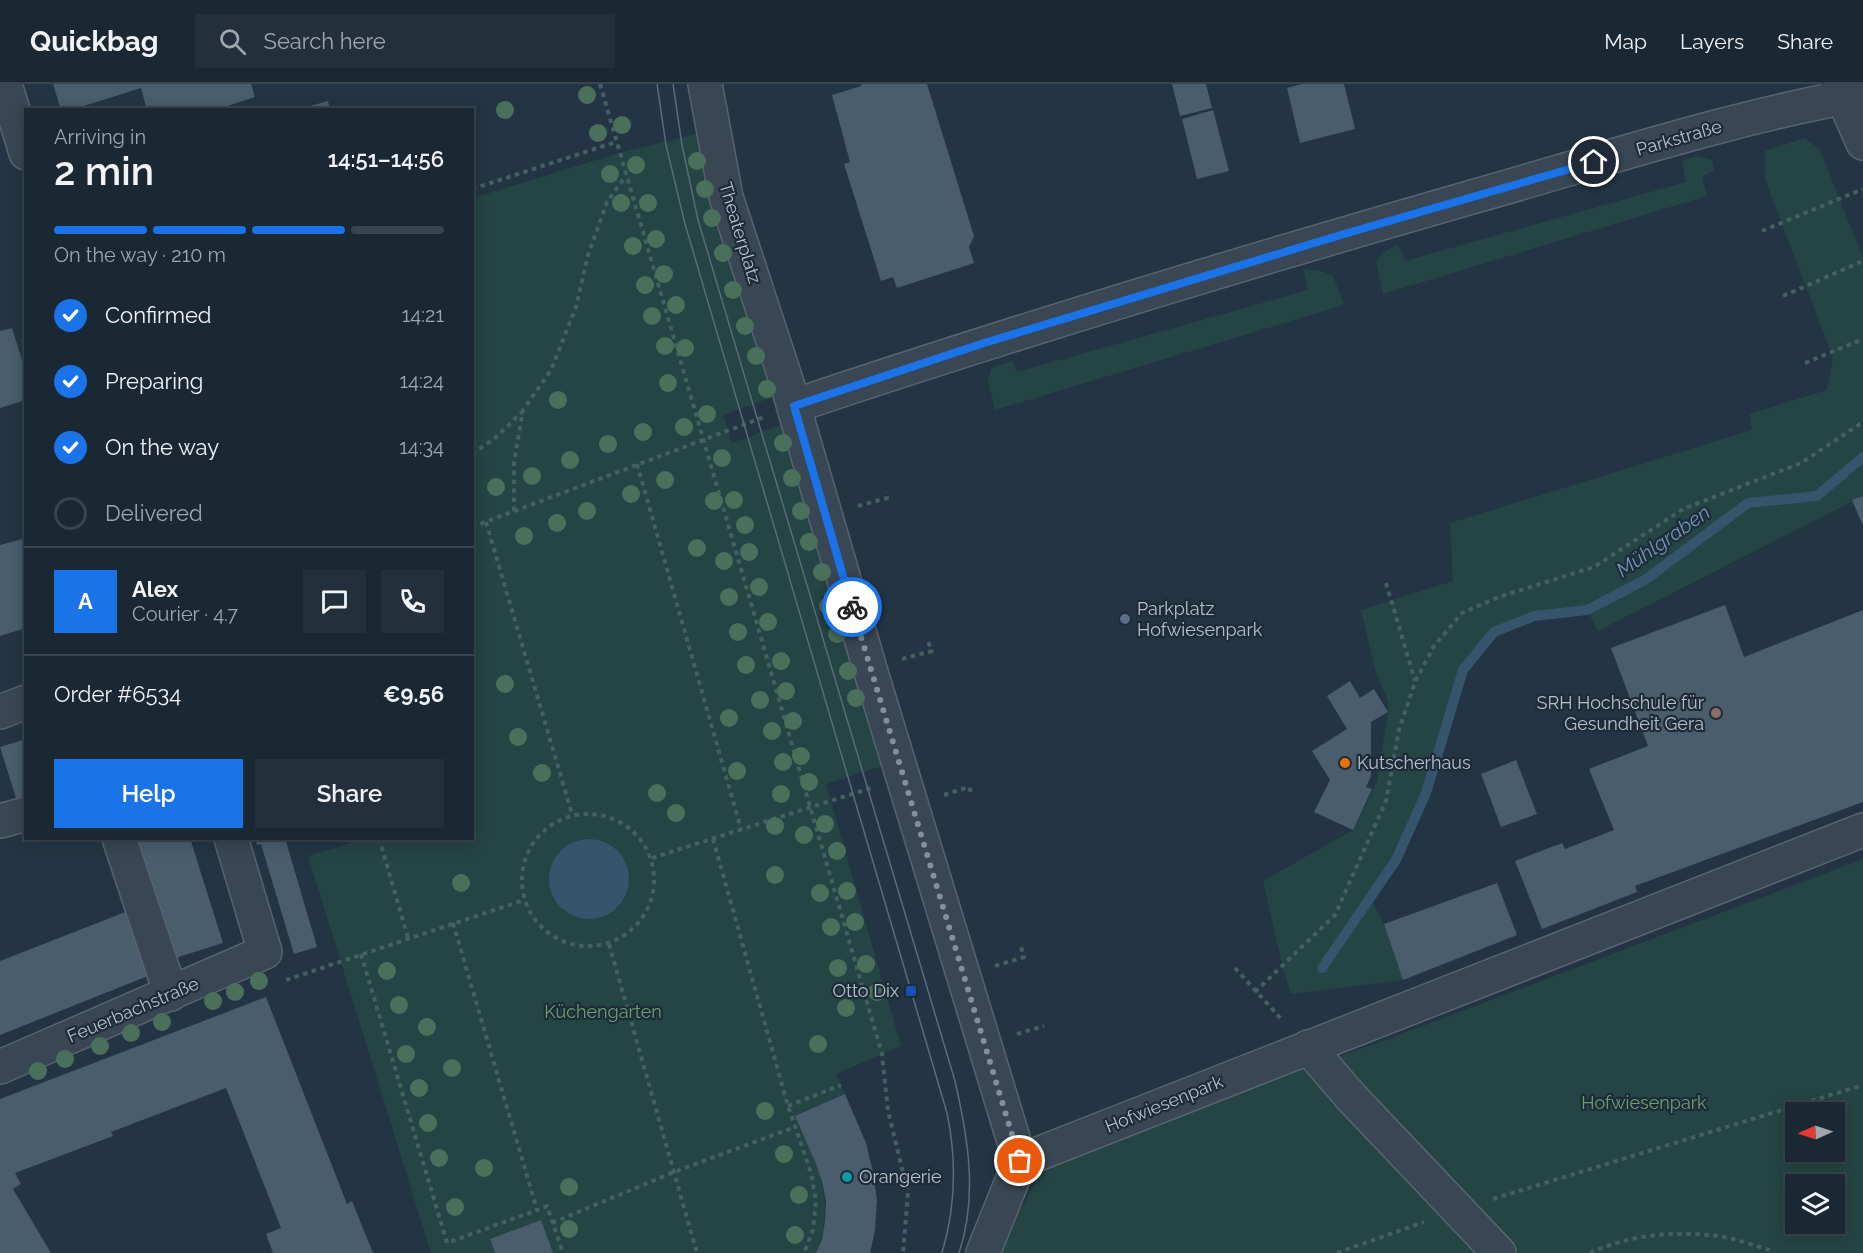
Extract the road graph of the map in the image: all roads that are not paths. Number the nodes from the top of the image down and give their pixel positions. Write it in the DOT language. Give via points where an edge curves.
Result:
graph roads {
  1 [pos="5,84"];
  2 [pos="705,84"];
  3 [pos="1848,92"];
  4 [pos="1863,143"];
  5 [pos="24,146"];
  6 [pos="790,393"];
  7 [pos="24,703"];
  8 [pos="0,712"];
  9 [pos="24,815"];
  10 [pos="0,821"];
  11 [pos="1863,830"];
  12 [pos="120,840"];
  13 [pos="232,840"];
  14 [pos="171,994"];
  15 [pos="1308,1047"];
  16 [pos="0,1067"];
  17 [pos="1020,1161"];
  18 [pos="983,1253"];
  19 [pos="1499,1253"];
  1 -- 5 [label="street"];
  2 -- 6 [label="street, Theaterplatz" via="726,197"];
  3 -- 4 [label="street"];
  3 -- 6 [label="street, Parkstraße" via="1344,234 962,350"];
  6 -- 17 [label="street, Theaterplatz"];
  7 -- 8 [label="street"];
  9 -- 10 [label="street"];
  11 -- 15 [label="street, Hofwiesenpark"];
  12 -- 14 [label="street"];
  13 -- 14 [label="street, Feuerbachstraße" via="265,952"];
  14 -- 16 [label="street, Feuerbachstraße"];
  15 -- 17 [label="street, Hofwiesenpark"];
  15 -- 19 [label="street"];
  17 -- 18 [label="street"];
}
